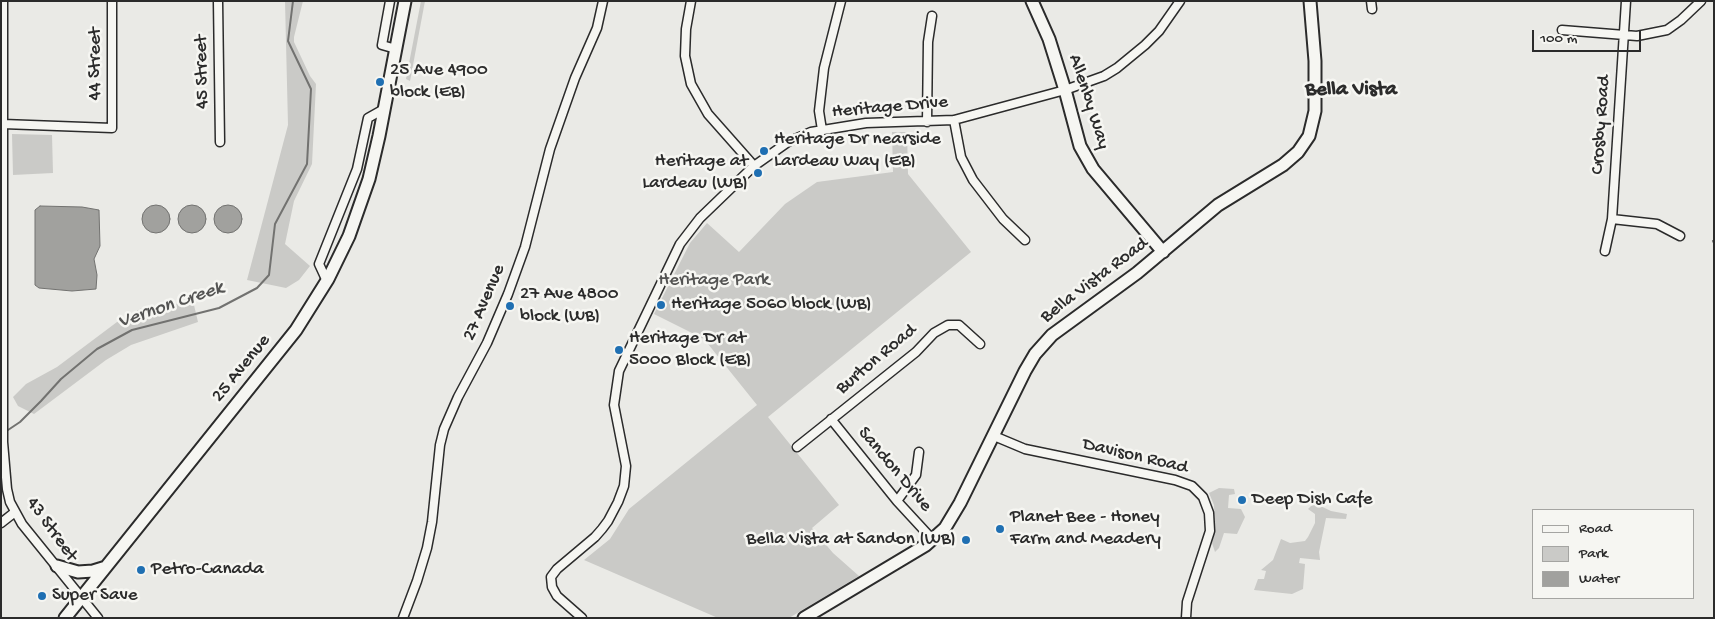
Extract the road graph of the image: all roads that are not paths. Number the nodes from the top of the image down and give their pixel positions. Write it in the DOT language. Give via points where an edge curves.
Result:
graph roads {
  1 [pos="3,1"];
  2 [pos="112,1"];
  3 [pos="218,1"];
  4 [pos="390,1"];
  5 [pos="405,1"];
  6 [pos="603,1"];
  7 [pos="691,1"];
  8 [pos="841,1"];
  9 [pos="1032,1"];
  10 [pos="1180,1"];
  11 [pos="1310,1"];
  12 [pos="1626,1"];
  13 [pos="1701,1"];
  14 [pos="932,16"];
  15 [pos="1562,30"];
  16 [pos="1624,35"];
  17 [pos="396,49"];
  18 [pos="1065,90"];
  19 [pos="384,109"];
  20 [pos="954,120"];
  21 [pos="927,122"];
  22 [pos="3,124"];
  23 [pos="822,130"];
  24 [pos="220,142"];
  25 [pos="754,166"];
  26 [pos="1612,219"];
  27 [pos="1680,236"];
  28 [pos="1025,240"];
  29 [pos="1605,251"];
  30 [pos="1163,252"];
  31 [pos="325,277"];
  32 [pos="980,344"];
  33 [pos="831,419"];
  34 [pos="994,436"];
  35 [pos="797,447"];
  36 [pos="919,452"];
  37 [pos="898,501"];
  38 [pos="15,512"];
  39 [pos="1,523"];
  40 [pos="933,540"];
  41 [pos="57,566"];
  42 [pos="106,567"];
  43 [pos="82,597"];
  44 [pos="65,618"];
  45 [pos="98,618"];
  46 [pos="403,618"];
  47 [pos="582,618"];
  48 [pos="804,618"];
  49 [pos="1186,618"];
  1 -- 22 [label="street, 43 Street"];
  2 -- 22 [label="street, 44 Street" via="112,128"];
  3 -- 24 [label="street, 45 Street"];
  4 -- 17 [label="street" via="382,45"];
  5 -- 17 [label="street, 25 Avenue"];
  6 -- 46 [label="street, 27 Avenue" via="597,28 550,149 525,247 508,294 444,429 427,548"];
  7 -- 25 [label="street" via="685,56 691,84 708,114"];
  8 -- 23 [label="street" via="824,68 820,112"];
  9 -- 18 [label="street, Allenby Way" via="1049,39"];
  10 -- 18 [label="street, Heritage Drive" via="1159,31 1117,68"];
  11 -- 30 [label="street, Bella Vista Road" via="1315,111 1304,145 1291,160 1218,205"];
  12 -- 16 [label="street, Crosby Road"];
  13 -- 16 [label="street" via="1667,30"];
  14 -- 21 [label="street" via="928,42"];
  15 -- 16 [label="street"];
  16 -- 26 [label="street, Crosby Road"];
  17 -- 19 [label="street, 25 Avenue"];
  18 -- 20 [label="street, Heritage Drive"];
  18 -- 30 [label="street, Allenby Way" via="1080,146 1093,169"];
  19 -- 31 [label="street" via="368,118 357,169 319,264"];
  19 -- 42 [label="street, 25 Avenue" via="369,179 356,218 315,300 286,342"];
  20 -- 21 [label="street, Heritage Drive"];
  20 -- 28 [label="street" via="961,157 973,180 1003,219"];
  21 -- 23 [label="street, Heritage Drive" via="866,122"];
  22 -- 38 [label="street, 43 Street" via="3,442 7,489"];
  23 -- 25 [label="street, Heritage Drive" via="788,142"];
  25 -- 47 [label="street, Heritage Drive" via="700,218 680,244 619,370 614,405 626,466 621,494 602,529 551,578 557,596"];
  26 -- 27 [label="street" via="1657,224"];
  26 -- 29 [label="street, Crosby Road"];
  30 -- 34 [label="street, Bella Vista Road" via="1044,342"];
  32 -- 33 [label="street, Burton Road" via="960,326 948,325 934,333 916,352"];
  33 -- 35 [label="street, Burton Road"];
  33 -- 37 [label="street, Sandon Drive"];
  34 -- 40 [label="street, Bella Vista Road" via="950,522"];
  34 -- 49 [label="street, Davison Road" via="1025,449 1192,486 1203,497 1209,513 1210,531 1187,602"];
  36 -- 37 [label="street" via="916,475"];
  37 -- 40 [label="street, Sandon Drive"];
  38 -- 39 [label="street"];
  38 -- 41 [label="street, 43 Street"];
  40 -- 48 [label="street, Bella Vista Road"];
  41 -- 42 [label="street" via="78,572"];
  41 -- 43 [label="street, 43 Street"];
  42 -- 43 [label="street, 25 Avenue"];
  43 -- 44 [label="street, 25 Avenue"];
  43 -- 45 [label="street, 43 Street"];
}
